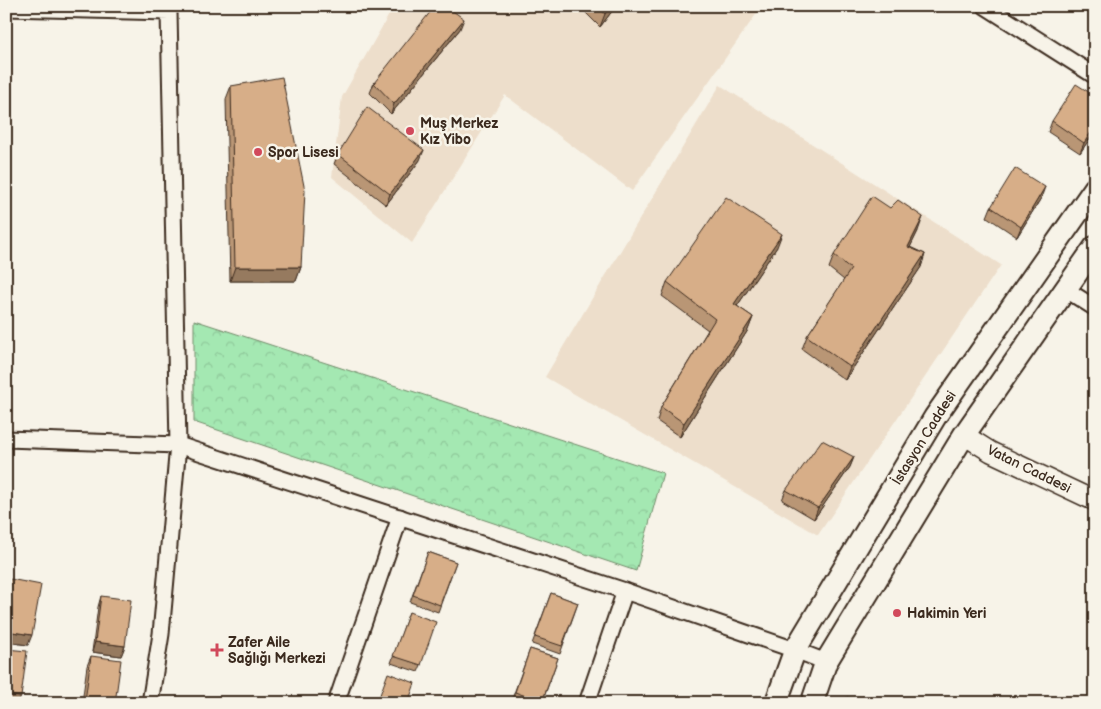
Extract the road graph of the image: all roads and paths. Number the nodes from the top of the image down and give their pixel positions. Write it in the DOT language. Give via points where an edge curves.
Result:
graph roads {
  1 [pos="985,6"];
  2 [pos="6,8"];
  3 [pos="171,9"];
  4 [pos="1095,76"];
  5 [pos="1095,188"];
  6 [pos="1095,247"];
  7 [pos="1066,289"];
  8 [pos="1095,308"];
  9 [pos="964,435"];
  10 [pos="6,439"];
  11 [pos="178,445"];
  12 [pos="1095,500"];
  13 [pos="400,517"];
  14 [pos="625,591"];
  15 [pos="795,650"];
  16 [pos="826,662"];
  17 [pos="150,703"];
  18 [pos="336,703"];
  19 [pos="588,703"];
  20 [pos="776,703"];
  21 [pos="812,703"];
  1 -- 4 [label="street"];
  2 -- 3 [label="street"];
  3 -- 11 [label="street"];
  5 -- 15 [label="main road, İstasyon Caddesi" via="935,416"];
  6 -- 7 [label="main road"];
  7 -- 8 [label="street"];
  7 -- 9 [label="main road"];
  9 -- 12 [label="street, Vatan Caddesi" via="991,452"];
  9 -- 16 [label="main road"];
  10 -- 11 [label="street"];
  11 -- 13 [label="street"];
  11 -- 17 [label="street" via="161,634"];
  13 -- 14 [label="street"];
  13 -- 18 [label="street"];
  14 -- 15 [label="street"];
  14 -- 19 [label="street"];
  15 -- 16 [label="street"];
  15 -- 20 [label="main road, İstasyon Caddesi"];
  16 -- 21 [label="main road"];
}
